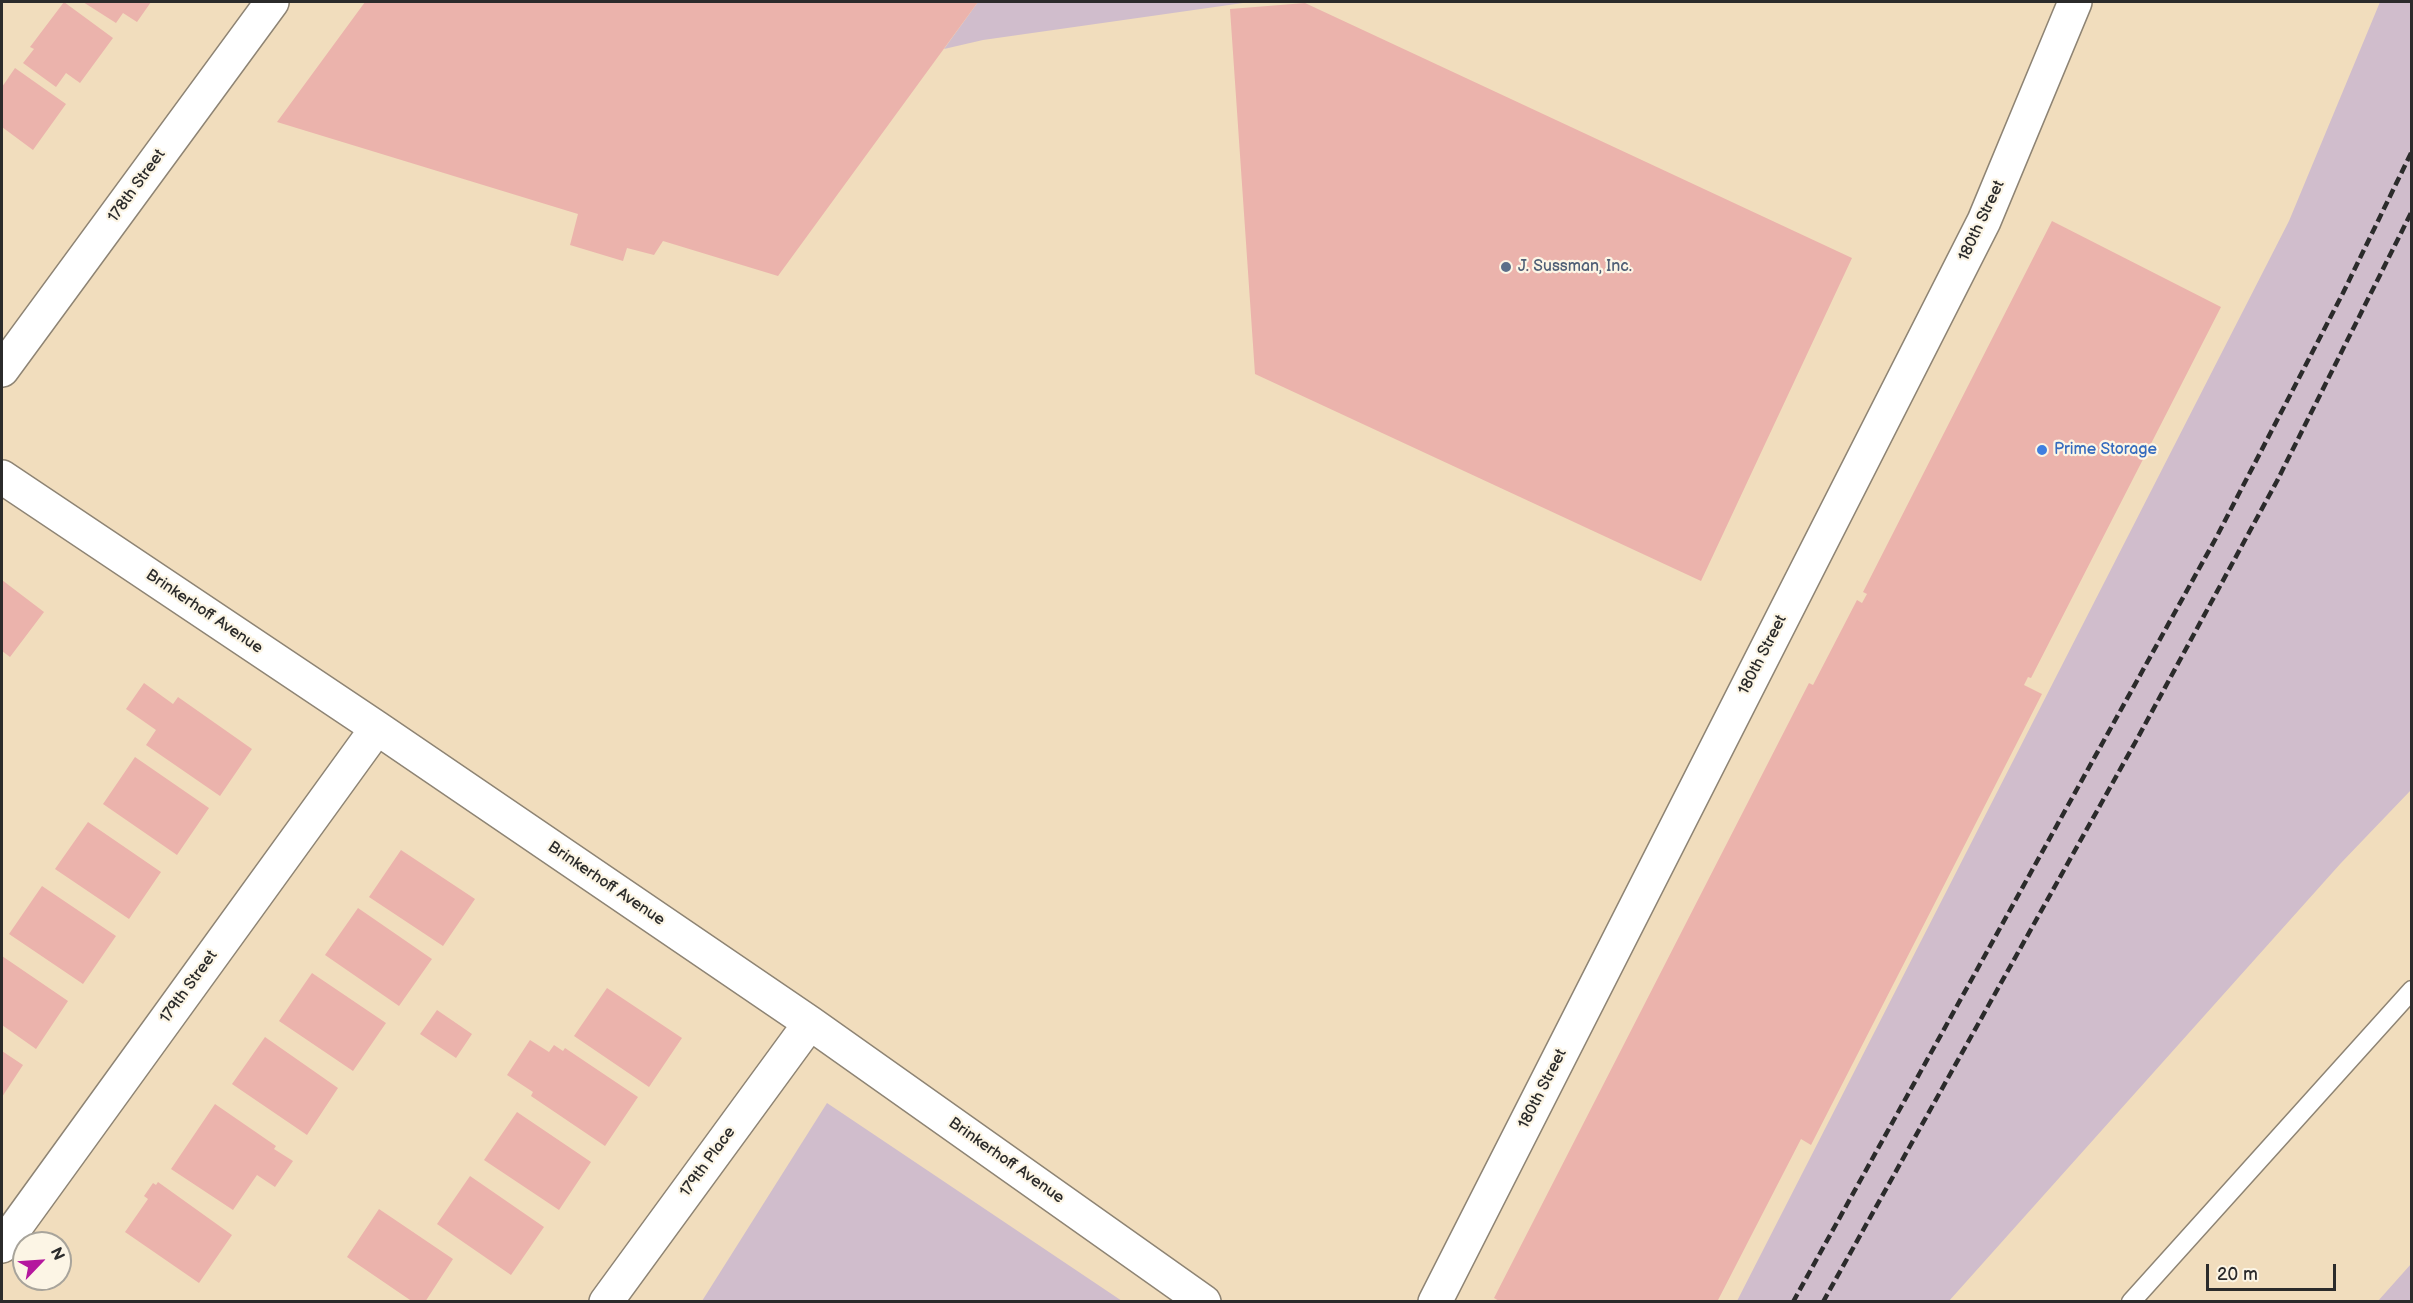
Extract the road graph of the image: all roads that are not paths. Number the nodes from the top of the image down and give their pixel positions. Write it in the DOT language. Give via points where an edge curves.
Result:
graph roads {
  1 [pos="272,2"];
  2 [pos="2075,2"];
  3 [pos="2,370"];
  4 [pos="2,477"];
  5 [pos="377,728"];
  6 [pos="2412,990"];
  7 [pos="810,1023"];
  8 [pos="2,1246"];
  9 [pos="606,1302"];
  10 [pos="1204,1302"];
  11 [pos="1435,1302"];
  12 [pos="2131,1302"];
  1 -- 3 [label="street, 178th Street"];
  2 -- 11 [label="street, 180th Street" via="1984,221"];
  4 -- 5 [label="street, Brinkerhoff Avenue"];
  5 -- 7 [label="street, Brinkerhoff Avenue"];
  5 -- 8 [label="street, 179th Street"];
  6 -- 12 [label="lane"];
  7 -- 9 [label="street, 179th Place"];
  7 -- 10 [label="street, Brinkerhoff Avenue"];
}
